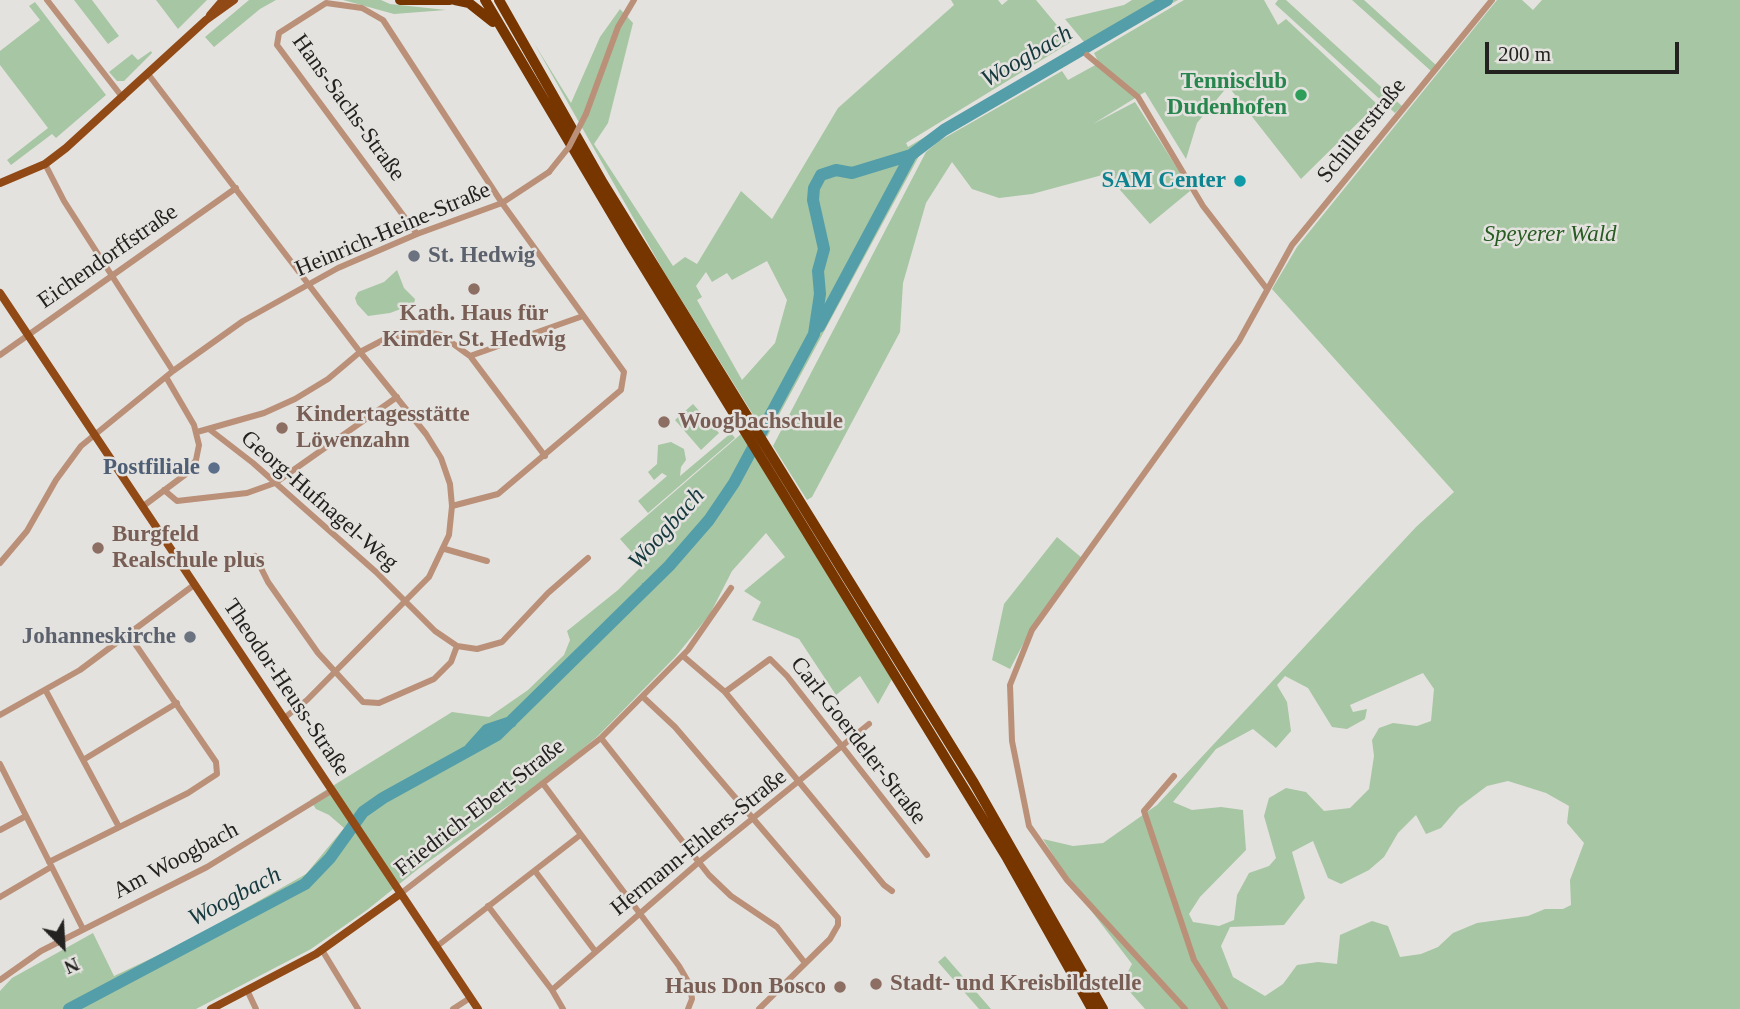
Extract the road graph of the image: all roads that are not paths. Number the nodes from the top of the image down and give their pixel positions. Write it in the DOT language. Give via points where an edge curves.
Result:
graph roads {
  1 [pos="47,0"];
  2 [pos="223,0"];
  3 [pos="234,0"];
  4 [pos="400,0"];
  5 [pos="452,0"];
  6 [pos="485,0"];
  7 [pos="499,0"];
  8 [pos="505,0"];
  9 [pos="635,0"];
  10 [pos="1492,0"];
  11 [pos="509,19"];
  12 [pos="206,20"];
  13 [pos="503,32"];
  14 [pos="1087,55"];
  15 [pos="148,74"];
  16 [pos="123,97"];
  17 [pos="45,164"];
  18 [pos="0,183"];
  19 [pos="236,188"];
  20 [pos="502,203"];
  21 [pos="417,234"];
  22 [pos="112,276"];
  23 [pos="307,283"];
  24 [pos="1267,289"];
  25 [pos="0,293"];
  26 [pos="583,316"];
  27 [pos="28,335"];
  28 [pos="359,352"];
  29 [pos="0,355"];
  30 [pos="470,356"];
  31 [pos="173,371"];
  32 [pos="166,377"];
  33 [pos="397,397"];
  34 [pos="209,429"];
  35 [pos="197,432"];
  36 [pos="94,435"];
  37 [pos="545,456"];
  38 [pos="275,483"];
  39 [pos="164,491"];
  40 [pos="452,506"];
  41 [pos="142,507"];
  42 [pos="445,549"];
  43 [pos="255,556"];
  44 [pos="588,558"];
  45 [pos="486,561"];
  46 [pos="0,563"];
  47 [pos="194,585"];
  48 [pos="730,588"];
  49 [pos="405,601"];
  50 [pos="129,635"];
  51 [pos="457,646"];
  52 [pos="683,656"];
  53 [pos="898,668"];
  54 [pos="335,672"];
  55 [pos="912,690"];
  56 [pos="46,691"];
  57 [pos="725,692"];
  58 [pos="643,697"];
  59 [pos="177,703"];
  60 [pos="0,715"];
  61 [pos="283,719"];
  62 [pos="870,724"];
  63 [pos="601,738"];
  64 [pos="843,746"];
  65 [pos="83,760"];
  66 [pos="0,765"];
  67 [pos="1174,776"];
  68 [pos="799,783"];
  69 [pos="544,785"];
  70 [pos="331,791"];
  71 [pos="26,816"];
  72 [pos="753,818"];
  73 [pos="119,827"];
  74 [pos="0,830"];
  75 [pos="579,836"];
  76 [pos="927,855"];
  77 [pos="699,862"];
  78 [pos="50,864"];
  79 [pos="535,871"];
  80 [pos="892,891"];
  81 [pos="400,894"];
  82 [pos="0,897"];
  83 [pos="488,906"];
  84 [pos="639,914"];
  85 [pos="83,929"];
  86 [pos="436,947"];
  87 [pos="323,950"];
  88 [pos="595,951"];
  89 [pos="805,963"];
  90 [pos="1,976"];
  91 [pos="247,990"];
  92 [pos="552,990"];
  93 [pos="470,998"];
  94 [pos="211,1009"];
  95 [pos="256,1009"];
  96 [pos="358,1009"];
  97 [pos="453,1009"];
  98 [pos="478,1009"];
  99 [pos="563,1009"];
  100 [pos="688,1009"];
  101 [pos="759,1009"];
  102 [pos="1093,1009"];
  103 [pos="1103,1009"];
  104 [pos="1185,1009"];
  105 [pos="1224,1009"];
  1 -- 16 [label="street"];
  2 -- 12 [label="main road"];
  3 -- 12 [label="main road"];
  4 -- 5 [label="highway"];
  5 -- 13 [label="highway" via="484,12"];
  6 -- 13 [label="highway"];
  7 -- 11 [label="highway"];
  8 -- 11 [label="highway"];
  9 -- 20 [label="street, Heinrich-Heine-Straße, bridge" via="618,27 569,147 549,172"];
  10 -- 24 [label="street, Schillerstraße" via="1292,245"];
  11 -- 53 [label="highway" via="603,183"];
  12 -- 15 [label="main road"];
  13 -- 53 [label="highway" via="608,211"];
  14 -- 24 [label="street" via="1138,98 1203,206"];
  15 -- 16 [label="main road"];
  15 -- 19 [label="street"];
  16 -- 17 [label="main road"];
  17 -- 18 [label="main road"];
  17 -- 22 [label="street"];
  19 -- 22 [label="street, Eichendorffstraße"];
  19 -- 23 [label="street"];
  20 -- 21 [label="street, Heinrich-Heine-Straße"];
  20 -- 21 [label="street, Hans-Sachs-Straße" via="383,20 362,8 326,4 276,36 277,45"];
  20 -- 26 [label="street"];
  21 -- 23 [label="street, Heinrich-Heine-Straße"];
  22 -- 27 [label="street, Eichendorffstraße"];
  22 -- 31 [label="street"];
  23 -- 28 [label="street"];
  23 -- 31 [label="street, Heinrich-Heine-Straße" via="246,318"];
  24 -- 104 [label="street, Schillerstraße" via="1239,341 1032,630 1010,685 1012,741 1029,826 1067,880"];
  25 -- 27 [label="main road, Theodor-Heuss-Straße"];
  26 -- 30 [label="street"];
  26 -- 37 [label="street" via="624,372 624,383"];
  27 -- 29 [label="street, Eichendorffstraße"];
  27 -- 36 [label="main road, Theodor-Heuss-Straße"];
  28 -- 30 [label="street" via="396,335 420,332 441,335"];
  28 -- 33 [label="street"];
  28 -- 34 [label="street" via="295,399"];
  30 -- 37 [label="street"];
  31 -- 32 [label="street, Heinrich-Heine-Straße"];
  32 -- 35 [label="street"];
  32 -- 36 [label="street, Heinrich-Heine-Straße"];
  33 -- 38 [label="street"];
  33 -- 40 [label="street" via="441,458"];
  34 -- 35 [label="street"];
  34 -- 38 [label="street, Georg-Hufnagel-Weg"];
  35 -- 39 [label="street" via="196,460"];
  36 -- 41 [label="main road, Theodor-Heuss-Straße"];
  36 -- 46 [label="street, Heinrich-Heine-Straße" via="70,458 27,531"];
  37 -- 40 [label="street" via="498,494"];
  38 -- 39 [label="street" via="247,493 177,501"];
  38 -- 49 [label="street, Georg-Hufnagel-Weg"];
  39 -- 41 [label="street"];
  40 -- 42 [label="street"];
  41 -- 47 [label="main road, Theodor-Heuss-Straße"];
  42 -- 45 [label="street"];
  42 -- 49 [label="street" via="429,577"];
  43 -- 54 [label="street" via="268,582"];
  44 -- 51 [label="street" via="502,642 477,649"];
  47 -- 50 [label="street"];
  47 -- 61 [label="main road, Theodor-Heuss-Straße"];
  48 -- 52 [label="street, Friedrich-Ebert-Straße"];
  49 -- 51 [label="street, Georg-Hufnagel-Weg"];
  49 -- 54 [label="street"];
  50 -- 56 [label="street"];
  50 -- 59 [label="street"];
  51 -- 54 [label="street" via="451,662 434,679 374,704 358,699"];
  52 -- 57 [label="street"];
  52 -- 58 [label="street, Friedrich-Ebert-Straße"];
  53 -- 55 [label="highway"];
  54 -- 61 [label="street"];
  55 -- 102 [label="highway"];
  55 -- 103 [label="highway" via="1027,872"];
  56 -- 60 [label="street"];
  56 -- 65 [label="street"];
  57 -- 64 [label="street, Carl-Goerdeler-Straße" via="770,659"];
  57 -- 68 [label="street"];
  58 -- 63 [label="street, Friedrich-Ebert-Straße"];
  58 -- 72 [label="street"];
  59 -- 65 [label="street"];
  59 -- 73 [label="street" via="219,770 197,788"];
  61 -- 70 [label="main road, Theodor-Heuss-Straße"];
  62 -- 64 [label="street, Hermann-Ehlers-Straße"];
  63 -- 69 [label="street, Friedrich-Ebert-Straße"];
  63 -- 77 [label="street"];
  64 -- 68 [label="street, Hermann-Ehlers-Straße"];
  64 -- 76 [label="street, Carl-Goerdeler-Straße"];
  65 -- 73 [label="street"];
  66 -- 71 [label="street"];
  67 -- 105 [label="street" via="1144,811 1194,960"];
  68 -- 72 [label="street, Hermann-Ehlers-Straße"];
  68 -- 80 [label="street"];
  69 -- 75 [label="street"];
  69 -- 81 [label="street, Friedrich-Ebert-Straße"];
  70 -- 81 [label="main road, Theodor-Heuss-Straße"];
  70 -- 85 [label="street, Am Woogbach" via="207,867"];
  71 -- 74 [label="street"];
  71 -- 78 [label="street"];
  72 -- 77 [label="street, Hermann-Ehlers-Straße"];
  72 -- 89 [label="street" via="839,921 830,939"];
  73 -- 78 [label="street"];
  75 -- 79 [label="street"];
  75 -- 84 [label="street"];
  77 -- 84 [label="street, Hermann-Ehlers-Straße"];
  77 -- 89 [label="street" via="731,896 777,927"];
  78 -- 82 [label="street"];
  78 -- 85 [label="street"];
  79 -- 83 [label="street"];
  79 -- 88 [label="street"];
  81 -- 86 [label="main road, Theodor-Heuss-Straße"];
  81 -- 87 [label="main road, Friedrich-Ebert-Straße"];
  83 -- 86 [label="street"];
  83 -- 92 [label="street"];
  84 -- 88 [label="street, Hermann-Ehlers-Straße"];
  84 -- 100 [label="street" via="690,985"];
  85 -- 90 [label="street, Am Woogbach"];
  86 -- 93 [label="main road, Theodor-Heuss-Straße"];
  87 -- 91 [label="main road, Friedrich-Ebert-Straße"];
  87 -- 96 [label="street"];
  88 -- 92 [label="street, Hermann-Ehlers-Straße"];
  89 -- 101 [label="street"];
  91 -- 94 [label="main road, Friedrich-Ebert-Straße"];
  91 -- 95 [label="street"];
  92 -- 99 [label="street"];
  93 -- 97 [label="street"];
  93 -- 98 [label="main road, Theodor-Heuss-Straße"];
}
